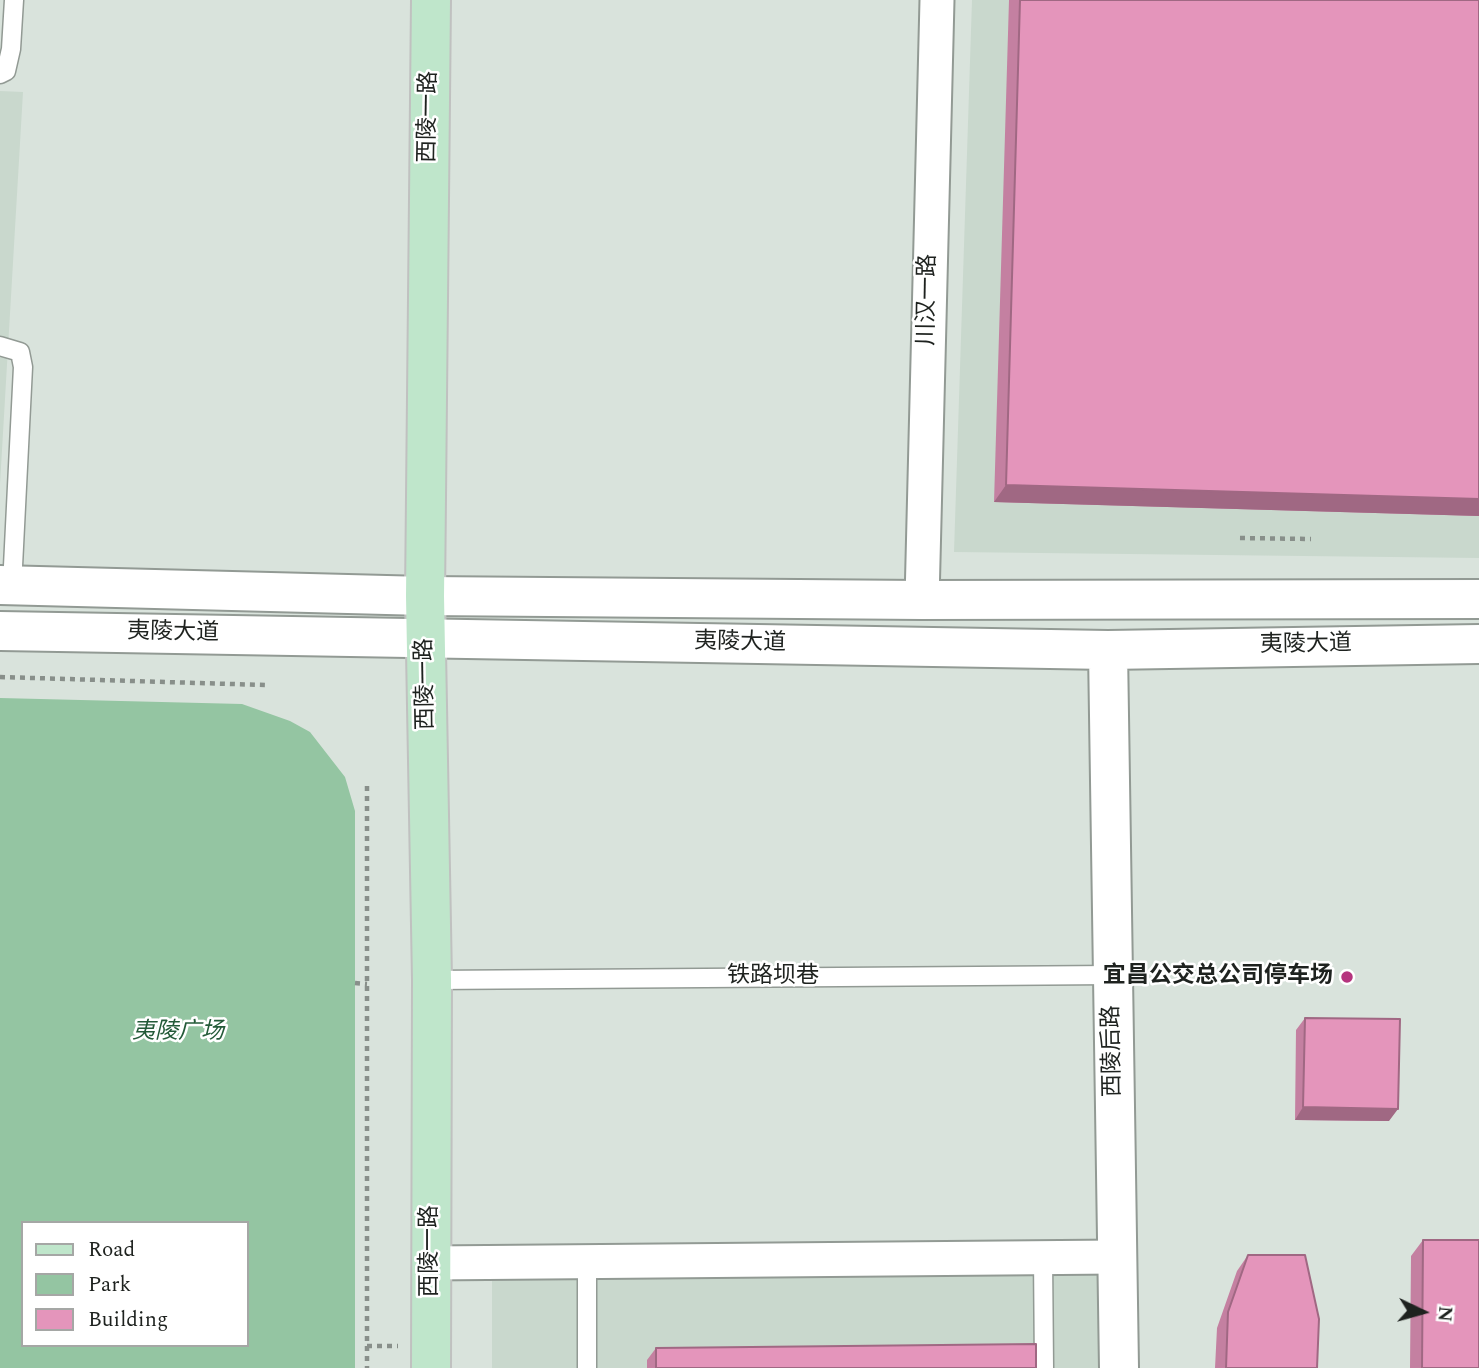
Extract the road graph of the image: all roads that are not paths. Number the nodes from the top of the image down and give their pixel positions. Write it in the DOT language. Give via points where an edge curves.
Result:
graph roads {
  1 [pos="14,0"];
  2 [pos="408,0"];
  3 [pos="431,0"];
  4 [pos="937,0"];
  5 [pos="0,74"];
  6 [pos="0,346"];
  7 [pos="6,585"];
  8 [pos="415,596"];
  9 [pos="1479,599"];
  10 [pos="922,600"];
  11 [pos="0,631"];
  12 [pos="415,639"];
  13 [pos="1479,644"];
  14 [pos="1108,650"];
  15 [pos="1113,975"];
  16 [pos="432,980"];
  17 [pos="1043,1257"];
  18 [pos="1117,1257"];
  19 [pos="587,1261"];
  20 [pos="430,1263"];
  21 [pos="415,1361"];
  22 [pos="587,1368"];
  23 [pos="1044,1368"];
  24 [pos="1119,1368"];
  1 -- 5 [label="lane" via="11,49 6,71"];
  2 -- 8 [label="main road, 西陵一路"];
  3 -- 8 [label="main road, 西陵一路"];
  4 -- 10 [label="street, 川汉一路"];
  6 -- 7 [label="lane" via="20,352 23,367"];
  7 -- 8 [label="main road, 夷陵大道"];
  8 -- 10 [label="main road, 夷陵大道"];
  8 -- 12 [label="main road, 西陵一路"];
  9 -- 10 [label="main road, 夷陵大道"];
  11 -- 12 [label="main road, 夷陵大道"];
  12 -- 14 [label="main road, 夷陵大道"];
  12 -- 16 [label="main road, 西陵一路"];
  12 -- 21 [label="main road, 西陵一路"];
  13 -- 14 [label="main road, 夷陵大道"];
  14 -- 15 [label="main road, 西陵后路"];
  15 -- 16 [label="lane, 铁路坝巷"];
  15 -- 18 [label="main road, 西陵后路"];
  16 -- 20 [label="main road, 西陵一路"];
  17 -- 18 [label="street"];
  17 -- 19 [label="street"];
  17 -- 23 [label="lane"];
  18 -- 24 [label="main road, 西陵后路"];
  19 -- 20 [label="street"];
  19 -- 22 [label="lane"];
  20 -- 21 [label="main road, 西陵一路"];
}
